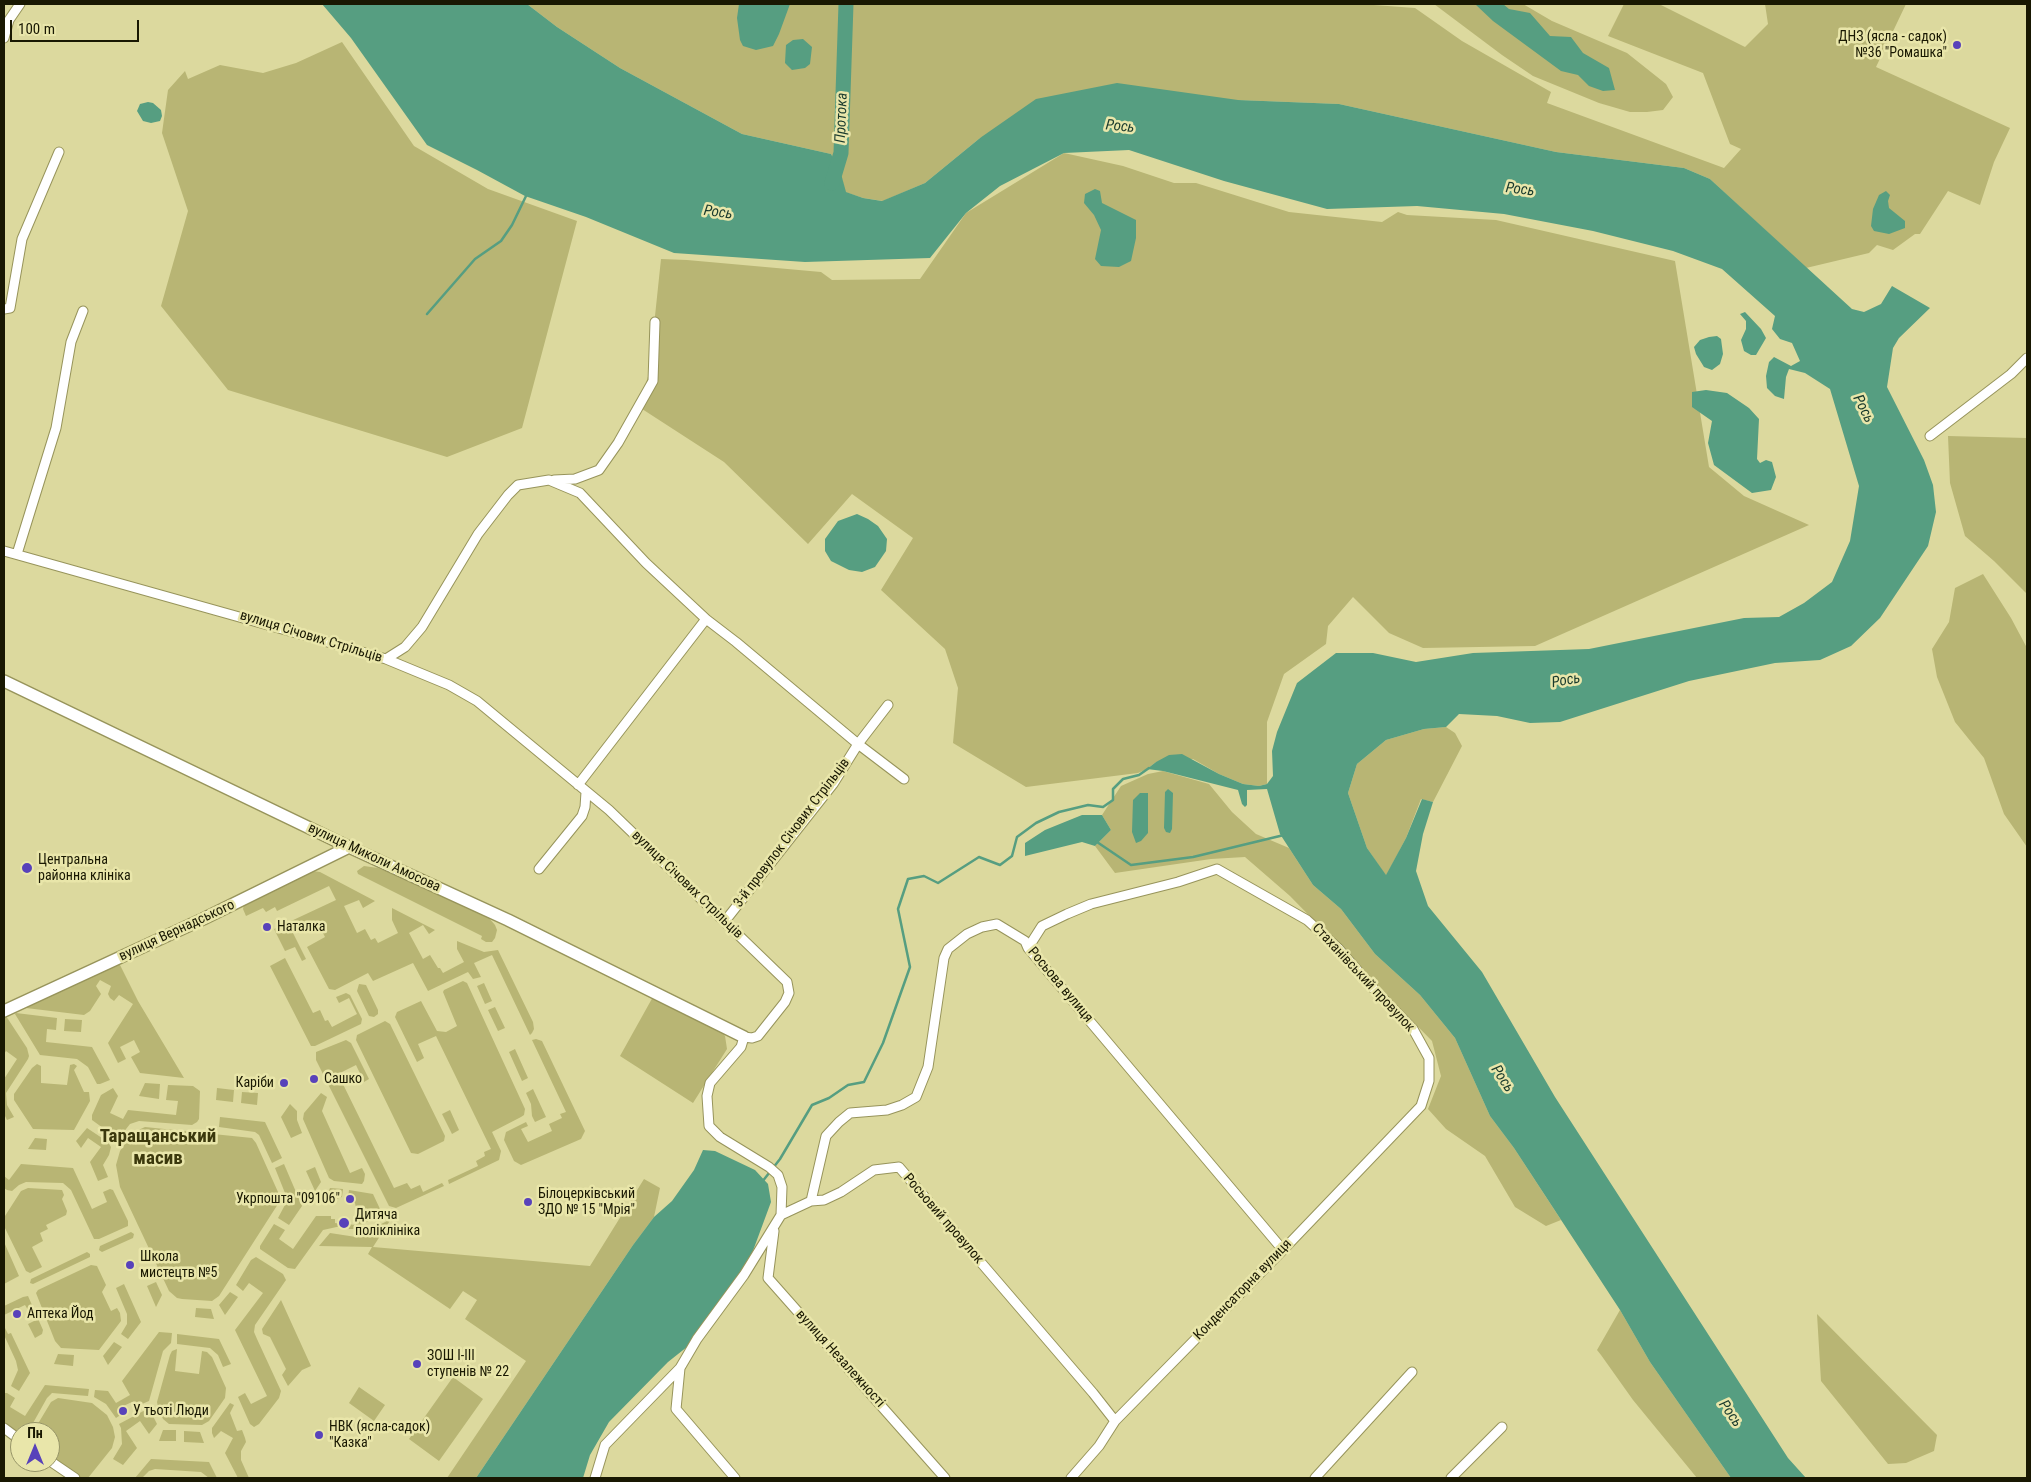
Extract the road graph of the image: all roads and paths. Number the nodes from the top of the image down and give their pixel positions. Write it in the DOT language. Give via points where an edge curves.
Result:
graph roads {
  1 [pos="20,4"];
  2 [pos="4,38"];
  3 [pos="59,152"];
  4 [pos="4,309"];
  5 [pos="83,311"];
  6 [pos="655,322"];
  7 [pos="2027,358"];
  8 [pos="1930,436"];
  9 [pos="549,480"];
  10 [pos="4,551"];
  11 [pos="17,554"];
  12 [pos="706,619"];
  13 [pos="386,659"];
  14 [pos="4,681"];
  15 [pos="888,705"];
  16 [pos="858,744"];
  17 [pos="904,779"];
  18 [pos="578,785"];
  19 [pos="586,792"];
  20 [pos="350,847"];
  21 [pos="539,868"];
  22 [pos="724,921"];
  23 [pos="1028,948"];
  24 [pos="4,1011"];
  25 [pos="744,1037"];
  26 [pos="1421,1106"];
  27 [pos="811,1201"];
  28 [pos="781,1215"];
  29 [pos="774,1228"];
  30 [pos="1283,1250"];
  31 [pos="680,1368"];
  32 [pos="1412,1372"];
  33 [pos="1115,1421"];
  34 [pos="1502,1427"];
  35 [pos="60,1468"];
  36 [pos="75,1478"];
  37 [pos="595,1478"];
  38 [pos="735,1478"];
  39 [pos="945,1478"];
  40 [pos="1071,1478"];
  41 [pos="1315,1478"];
  42 [pos="1451,1478"];
  1 -- 2 [label="street" via="9,20"];
  3 -- 4 [label="street" via="22,239 10,308"];
  5 -- 11 [label="street" via="71,342 56,428"];
  6 -- 9 [label="street" via="653,381 618,443 599,470 575,479"];
  7 -- 8 [label="street"];
  9 -- 12 [label="street, 3-й провулок Січових Стрільців" via="580,493"];
  9 -- 13 [label="street" via="518,485 508,495 478,534 422,627 405,647"];
  10 -- 11 [label="street, вулиця Січових Стрільців"];
  11 -- 13 [label="street, вулиця Січових Стрільців"];
  12 -- 16 [label="street, 3-й провулок Січових Стрільців"];
  12 -- 18 [label="street"];
  13 -- 18 [label="street, вулиця Січових Стрільців" via="449,685 477,701"];
  14 -- 20 [label="street, вулиця Миколи Амосова"];
  15 -- 16 [label="street, 3-й провулок Січових Стрільців"];
  16 -- 17 [label="street, 3-й провулок Січових Стрільців"];
  16 -- 22 [label="street, 3-й провулок Січових Стрільців" via="833,784"];
  18 -- 19 [label="street, вулиця Січових Стрільців"];
  19 -- 21 [label="street" via="582,816"];
  19 -- 22 [label="street, вулиця Січових Стрільців" via="609,810"];
  20 -- 24 [label="street, вулиця Вернадського"];
  20 -- 25 [label="street, вулиця Миколи Амосова" via="508,920"];
  22 -- 25 [label="street, вулиця Січових Стрільців" via="787,982 789,993 758,1036"];
  23 -- 26 [label="street, Стаханівський провулок" via="1042,926 1067,914 1091,904 1217,869 1307,920 1338,948 1414,1029 1429,1058 1429,1081"];
  23 -- 27 [label="street, Росьова вулиця" via="1024,941 997,924 967,934 948,949 928,1067 916,1097 887,1110 850,1113 839,1122 826,1136"];
  23 -- 30 [label="street, Росьова вулиця"];
  25 -- 28 [label="street" via="740,1047 710,1083 707,1096 709,1126 720,1137 773,1170 782,1187"];
  26 -- 30 [label="street, Конденсаторна вулиця"];
  27 -- 28 [label="street, Росьовий провулок"];
  27 -- 33 [label="street, Росьовий провулок" via="824,1200 841,1192 874,1170 899,1167"];
  28 -- 29 [label="street"];
  29 -- 31 [label="street"];
  29 -- 39 [label="street, вулиця Незалежності" via="768,1278"];
  30 -- 33 [label="street, Конденсаторна вулиця"];
  31 -- 37 [label="street" via="605,1445"];
  31 -- 38 [label="street" via="676,1409"];
  32 -- 41 [label="street"];
  33 -- 40 [label="street, Конденсаторна вулиця" via="1099,1446"];
  34 -- 42 [label="street"];
  35 -- 36 [label="street"];
}
